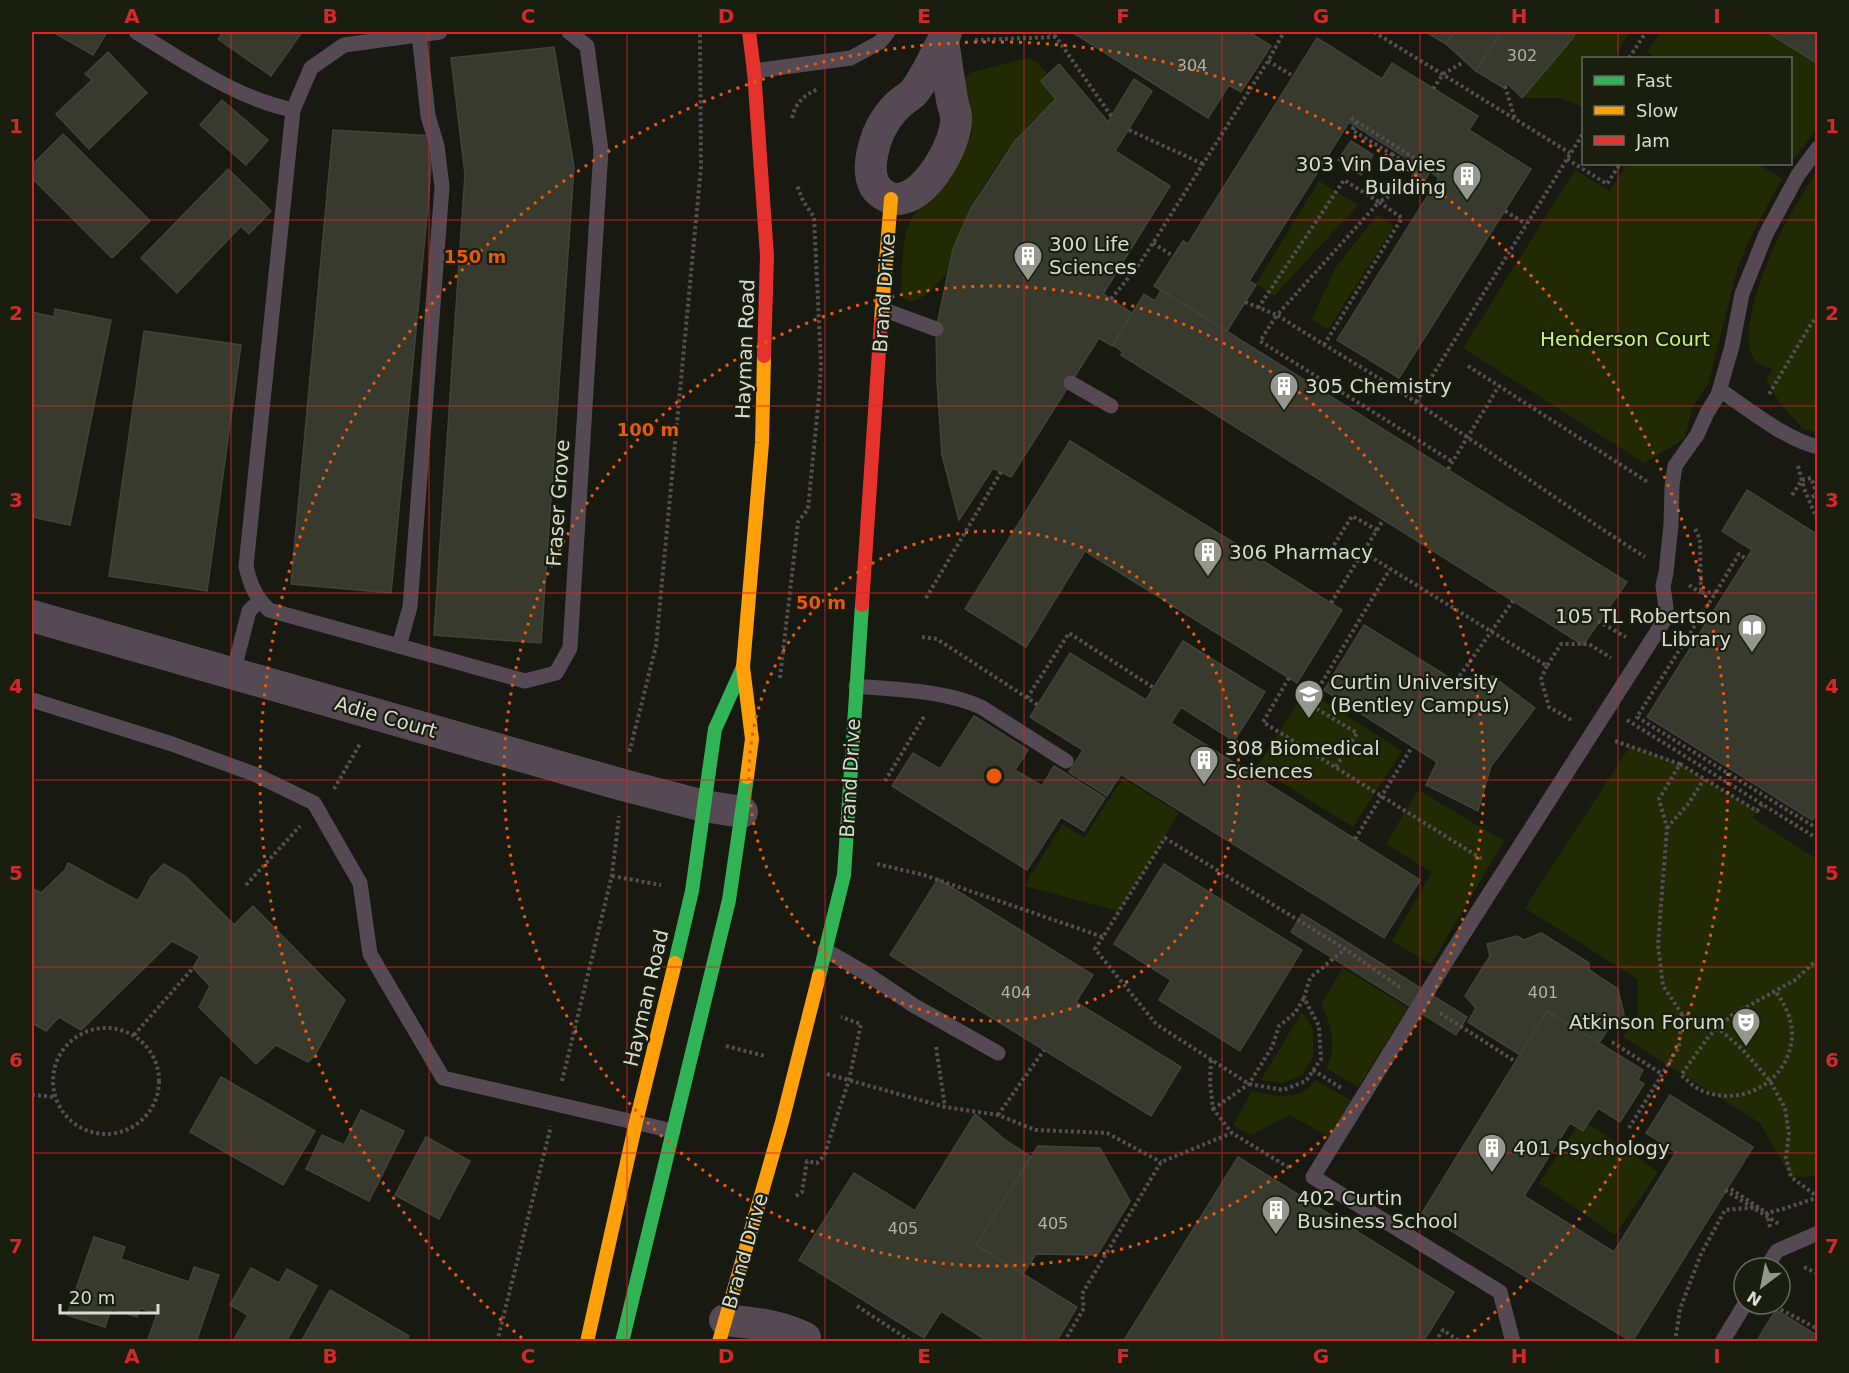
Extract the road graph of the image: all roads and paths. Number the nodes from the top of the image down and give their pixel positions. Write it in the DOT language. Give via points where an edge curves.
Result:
graph roads {
  1 [pos="136,32"];
  2 [pos="440,32"];
  3 [pos="569,32"];
  4 [pos="700,32"];
  5 [pos="749,32"];
  6 [pos="888,32"];
  7 [pos="1049,32"];
  8 [pos="1284,32"];
  9 [pos="1374,32"];
  10 [pos="1646,32"];
  11 [pos="419,34"];
  12 [pos="944,36"];
  13 [pos="344,38"];
  14 [pos="1056,38"];
  15 [pos="1630,57"];
  16 [pos="1268,61"];
  17 [pos="1464,62"];
  18 [pos="754,70"];
  19 [pos="1443,74"];
  20 [pos="1293,76"];
  21 [pos="1505,86"];
  22 [pos="1433,88"];
  23 [pos="914,92"];
  24 [pos="953,107"];
  25 [pos="293,110"];
  26 [pos="1112,117"];
  27 [pos="1351,118"];
  28 [pos="1515,119"];
  29 [pos="1357,122"];
  30 [pos="1129,130"];
  31 [pos="1582,135"];
  32 [pos="1818,148"];
  33 [pos="1570,153"];
  34 [pos="1567,159"];
  35 [pos="1203,164"];
  36 [pos="1619,165"];
  37 [pos="1442,175"];
  38 [pos="891,199"];
  39 [pos="1379,202"];
  40 [pos="1505,211"];
  41 [pos="1526,224"];
  42 [pos="1152,243"];
  43 [pos="1173,256"];
  44 [pos="1111,299"];
  45 [pos="1245,302"];
  46 [pos="1258,308"];
  47 [pos="882,309"];
  48 [pos="1277,315"];
  49 [pos="1818,316"];
  50 [pos="936,329"];
  51 [pos="1324,345"];
  52 [pos="1468,366"];
  53 [pos="1071,383"];
  54 [pos="1499,386"];
  55 [pos="1720,390"];
  56 [pos="1416,402"];
  57 [pos="1111,406"];
  58 [pos="1757,414"];
  59 [pos="1467,438"];
  60 [pos="1818,447"];
  61 [pos="1453,462"];
  62 [pos="1448,469"];
  63 [pos="1001,472"];
  64 [pos="1805,491"];
  65 [pos="1792,495"];
  66 [pos="1671,497"];
  67 [pos="1811,497"];
  68 [pos="1383,520"];
  69 [pos="1818,521"];
  70 [pos="1377,530"];
  71 [pos="1608,533"];
  72 [pos="1700,539"];
  73 [pos="1334,545"];
  74 [pos="1363,552"];
  75 [pos="1746,559"];
  76 [pos="1390,569"];
  77 [pos="1689,585"];
  78 [pos="1716,592"];
  79 [pos="1701,593"];
  80 [pos="926,598"];
  81 [pos="259,601"];
  82 [pos="1513,601"];
  83 [pos="1330,603"];
  84 [pos="32,616"];
  85 [pos="1492,632"];
  86 [pos="1690,632"];
  87 [pos="1682,633"];
  88 [pos="922,637"];
  89 [pos="399,646"];
  90 [pos="1547,666"];
  91 [pos="743,667"];
  92 [pos="1632,670"];
  93 [pos="233,673"];
  94 [pos="1289,678"];
  95 [pos="1456,681"];
  96 [pos="856,686"];
  97 [pos="1154,688"];
  98 [pos="934,694"];
  99 [pos="1028,698"];
  100 [pos="32,700"];
  101 [pos="1038,705"];
  102 [pos="1622,717"];
  103 [pos="1593,733"];
  104 [pos="1412,747"];
  105 [pos="630,750"];
  106 [pos="1066,761"];
  107 [pos="1680,764"];
  108 [pos="1336,767"];
  109 [pos="1704,779"];
  110 [pos="883,783"];
  111 [pos="623,785"];
  112 [pos="1382,796"];
  113 [pos="1762,804"];
  114 [pos="704,806"];
  115 [pos="741,812"];
  116 [pos="1667,828"];
  117 [pos="1818,829"];
  118 [pos="1355,839"];
  119 [pos="1818,839"];
  120 [pos="872,862"];
  121 [pos="1503,873"];
  122 [pos="612,875"];
  123 [pos="664,885"];
  124 [pos="1103,937"];
  125 [pos="1345,949"];
  126 [pos="825,950"];
  127 [pos="1818,959"];
  128 [pos="193,968"];
  129 [pos="1775,991"];
  130 [pos="1304,998"];
  131 [pos="1422,1002"];
  132 [pos="1682,1014"];
  133 [pos="1718,1028"];
  134 [pos="134,1035"];
  135 [pos="935,1038"];
  136 [pos="1612,1041"];
  137 [pos="722,1045"];
  138 [pos="1044,1050"];
  139 [pos="998,1053"];
  140 [pos="1211,1060"];
  141 [pos="1516,1062"];
  142 [pos="796,1065"];
  143 [pos="1313,1070"];
  144 [pos="1662,1074"];
  145 [pos="1770,1081"];
  146 [pos="1250,1084"];
  147 [pos="32,1095"];
  148 [pos="55,1097"];
  149 [pos="1361,1100"];
  150 [pos="557,1103"];
  151 [pos="945,1107"];
  152 [pos="1213,1109"];
  153 [pos="998,1115"];
  154 [pos="636,1122"];
  155 [pos="1629,1128"];
  156 [pos="673,1131"];
  157 [pos="1233,1132"];
  158 [pos="1161,1162"];
  159 [pos="1292,1169"];
  160 [pos="1731,1189"];
  161 [pos="1725,1190"];
  162 [pos="1817,1198"];
  163 [pos="1759,1207"];
  164 [pos="1767,1213"];
  165 [pos="1771,1230"];
  166 [pos="1811,1237"];
  167 [pos="1774,1256"];
  168 [pos="857,1306"];
  169 [pos="1738,1316"];
  170 [pos="1790,1316"];
  171 [pos="722,1331"];
  172 [pos="1817,1332"];
  173 [pos="900,1334"];
  174 [pos="805,1338"];
  175 [pos="497,1341"];
  176 [pos="587,1341"];
  177 [pos="622,1341"];
  178 [pos="895,1341"];
  179 [pos="912,1341"];
  180 [pos="1064,1341"];
  181 [pos="1435,1341"];
  182 [pos="1461,1341"];
  183 [pos="1513,1341"];
  184 [pos="1675,1341"];
  185 [pos="1722,1341"];
  1 -- 25 [label="lane" via="217,82 272,106"];
  2 -- 11 [label="lane"];
  3 -- 89 [label="lane, Fraser Grove" via="587,46 601,150 570,648 556,673 525,681"];
  4 -- 105 [label="path" via="701,167 656,646"];
  5 -- 18 [label="main road, Hayman Road"];
  6 -- 18 [label="lane" via="880,42 851,58"];
  7 -- 14 [label="path"];
  8 -- 16 [label="path"];
  9 -- 19 [label="path"];
  10 -- 15 [label="path"];
  11 -- 13 [label="lane"];
  11 -- 89 [label="lane" via="428,116 437,146 442,187 410,607"];
  12 -- 14 [label="path"];
  12 -- 23 [label="street"];
  12 -- 24 [label="street"];
  13 -- 25 [label="lane" via="311,68"];
  14 -- 26 [label="path"];
  16 -- 20 [label="path"];
  16 -- 35 [label="path"];
  17 -- 19 [label="path"];
  18 -- 91 [label="main road, Hayman Road" via="767,256 762,443"];
  19 -- 22 [label="path"];
  19 -- 28 [label="path"];
  21 -- 28 [label="path"];
  23 -- 24 [label="street" via="934,91 944,95"];
  23 -- 38 [label="street" via="887,118 873,153 873,185"];
  24 -- 38 [label="street" via="957,116 954,132 940,164 919,190 904,198"];
  25 -- 81 [label="lane" via="246,566"];
  27 -- 29 [label="path"];
  28 -- 33 [label="path"];
  29 -- 37 [label="path"];
  29 -- 39 [label="path" via="1353,130 1413,167 1418,179"];
  30 -- 35 [label="path"];
  31 -- 33 [label="path"];
  32 -- 55 [label="lane" via="1798,176 1756,257 1742,294"];
  33 -- 34 [label="path"];
  34 -- 36 [label="path" via="1607,184"];
  34 -- 41 [label="path"];
  35 -- 42 [label="path"];
  38 -- 47 [label="main road, Brand Drive"];
  39 -- 46 [label="path" via="1344,180"];
  39 -- 48 [label="path"];
  39 -- 51 [label="path" via="1402,218"];
  40 -- 41 [label="path"];
  41 -- 56 [label="path"];
  42 -- 43 [label="path"];
  42 -- 44 [label="path"];
  45 -- 46 [label="path"];
  46 -- 48 [label="path"];
  47 -- 50 [label="lane"];
  47 -- 96 [label="main road, Brand Drive"];
  48 -- 51 [label="path"];
  48 -- 61 [label="path" via="1260,341"];
  49 -- 58 [label="path"];
  51 -- 56 [label="path"];
  52 -- 54 [label="path"];
  53 -- 57 [label="lane"];
  54 -- 59 [label="path"];
  54 -- 66 [label="path"];
  55 -- 58 [label="lane"];
  55 -- 66 [label="lane" via="1697,435 1675,466"];
  56 -- 59 [label="path"];
  58 -- 60 [label="lane" via="1790,436"];
  59 -- 61 [label="path"];
  59 -- 71 [label="path"];
  61 -- 62 [label="path"];
  63 -- 80 [label="path"];
  64 -- 69 [label="path"];
  65 -- 67 [label="path" via="1802,480 1811,478 1817,495"];
  66 -- 92 [label="lane" via="1663,586 1667,616"];
  68 -- 70 [label="path"];
  70 -- 73 [label="path" via="1352,516"];
  70 -- 74 [label="path"];
  72 -- 79 [label="path"];
  74 -- 76 [label="path"];
  74 -- 83 [label="path"];
  75 -- 78 [label="path" via="1739,554"];
  76 -- 85 [label="path"];
  76 -- 108 [label="path" via="1309,704 1357,734"];
  77 -- 79 [label="path"];
  78 -- 79 [label="path"];
  78 -- 86 [label="path"];
  81 -- 89 [label="lane, Fraser Grove" via="269,610"];
  81 -- 93 [label="lane" via="249,611"];
  82 -- 85 [label="path"];
  84 -- 93 [label="street, Adie Court"];
  85 -- 90 [label="path"];
  85 -- 95 [label="path"];
  86 -- 87 [label="path"];
  86 -- 117 [label="path" via="1637,717"];
  88 -- 99 [label="path" via="937,639"];
  90 -- 92 [label="path" via="1561,644 1588,644"];
  90 -- 103 [label="path" via="1541,679 1549,707"];
  91 -- 114 [label="main road, Hayman Road" via="715,729"];
  91 -- 115 [label="main road, Hayman Road" via="752,739"];
  92 -- 103 [label="lane"];
  93 -- 111 [label="street, Adie Court"];
  94 -- 108 [label="path" via="1263,722"];
  96 -- 98 [label="lane"];
  96 -- 126 [label="main road, Brand Drive" via="844,875"];
  97 -- 99 [label="path" via="1069,633"];
  98 -- 106 [label="lane" via="981,707"];
  98 -- 110 [label="path"];
  99 -- 101 [label="path"];
  100 -- 150 [label="lane" via="172,744 254,774 315,803 360,883 369,954 444,1078"];
  102 -- 113 [label="path"];
  103 -- 107 [label="path"];
  103 -- 121 [label="lane"];
  104 -- 112 [label="path"];
  107 -- 109 [label="path"];
  107 -- 116 [label="path" via="1659,799"];
  108 -- 112 [label="path"];
  109 -- 113 [label="path" via="1757,811"];
  109 -- 116 [label="path"];
  111 -- 114 [label="street, Adie Court"];
  111 -- 122 [label="path"];
  112 -- 118 [label="path"];
  112 -- 121 [label="path"];
  113 -- 119 [label="path"];
  114 -- 115 [label="street, Adie Court"];
  114 -- 154 [label="main road, Hayman Road" via="692,891"];
  115 -- 156 [label="main road, Hayman Road" via="729,900"];
  116 -- 132 [label="path" via="1658,944 1663,986"];
  120 -- 124 [label="path" via="924,875"];
  121 -- 131 [label="lane"];
  122 -- 123 [label="path"];
  122 -- 150 [label="path"];
  124 -- 125 [label="path" via="1165,838"];
  124 -- 140 [label="path" via="1095,949 1156,1024"];
  125 -- 130 [label="path" via="1310,978"];
  125 -- 131 [label="path"];
  126 -- 139 [label="lane"];
  126 -- 142 [label="main road, Brand Drive"];
  127 -- 129 [label="path" via="1795,980"];
  128 -- 134 [label="path"];
  129 -- 133 [label="path" via="1732,1015"];
  129 -- 145 [label="path" via="1791,1021 1792,1034 1783,1067"];
  130 -- 143 [label="path" via="1319,1026 1321,1059"];
  130 -- 146 [label="path" via="1295,1013 1279,1026 1272,1047"];
  131 -- 141 [label="path"];
  131 -- 149 [label="lane"];
  132 -- 133 [label="path"];
  132 -- 144 [label="path" via="1679,1047"];
  133 -- 145 [label="path"];
  133 -- 145 [label="path" via="1681,1075 1703,1091 1725,1095 1755,1092"];
  134 -- 148 [label="path" via="117,1028 99,1028 67,1043 52,1075"];
  134 -- 148 [label="path" via="147,1046 159,1078 157,1096 138,1123 123,1132 88,1131 73,1123"];
  135 -- 151 [label="path"];
  136 -- 144 [label="path"];
  137 -- 142 [label="path"];
  138 -- 153 [label="path"];
  140 -- 146 [label="path"];
  140 -- 152 [label="path"];
  142 -- 151 [label="path"];
  142 -- 171 [label="main road, Brand Drive"];
  143 -- 146 [label="path" via="1306,1081 1283,1090"];
  143 -- 149 [label="path"];
  144 -- 155 [label="path"];
  145 -- 162 [label="path" via="1785,1108 1789,1134 1786,1158 1791,1177"];
  146 -- 152 [label="path"];
  147 -- 148 [label="path"];
  149 -- 183 [label="lane" via="1313,1177 1500,1293"];
  150 -- 154 [label="lane"];
  150 -- 175 [label="path"];
  151 -- 153 [label="path"];
  152 -- 157 [label="path"];
  153 -- 158 [label="path" via="1035,1130 1107,1133"];
  154 -- 156 [label="lane"];
  154 -- 176 [label="main road, Hayman Road"];
  156 -- 177 [label="main road, Hayman Road"];
  157 -- 158 [label="path"];
  157 -- 159 [label="path"];
  158 -- 180 [label="path" via="1082,1294 1084,1308"];
  160 -- 163 [label="path"];
  161 -- 166 [label="path"];
  162 -- 164 [label="path"];
  163 -- 164 [label="path"];
  163 -- 184 [label="path" via="1725,1210 1696,1264 1680,1308"];
  164 -- 165 [label="path"];
  166 -- 167 [label="lane"];
  168 -- 173 [label="path"];
  169 -- 185 [label="lane"];
  170 -- 172 [label="path"];
  171 -- 174 [label="street" via="766,1324"];
  173 -- 178 [label="path"];
  173 -- 179 [label="path"];
  181 -- 182 [label="path" via="1443,1330"];
}
